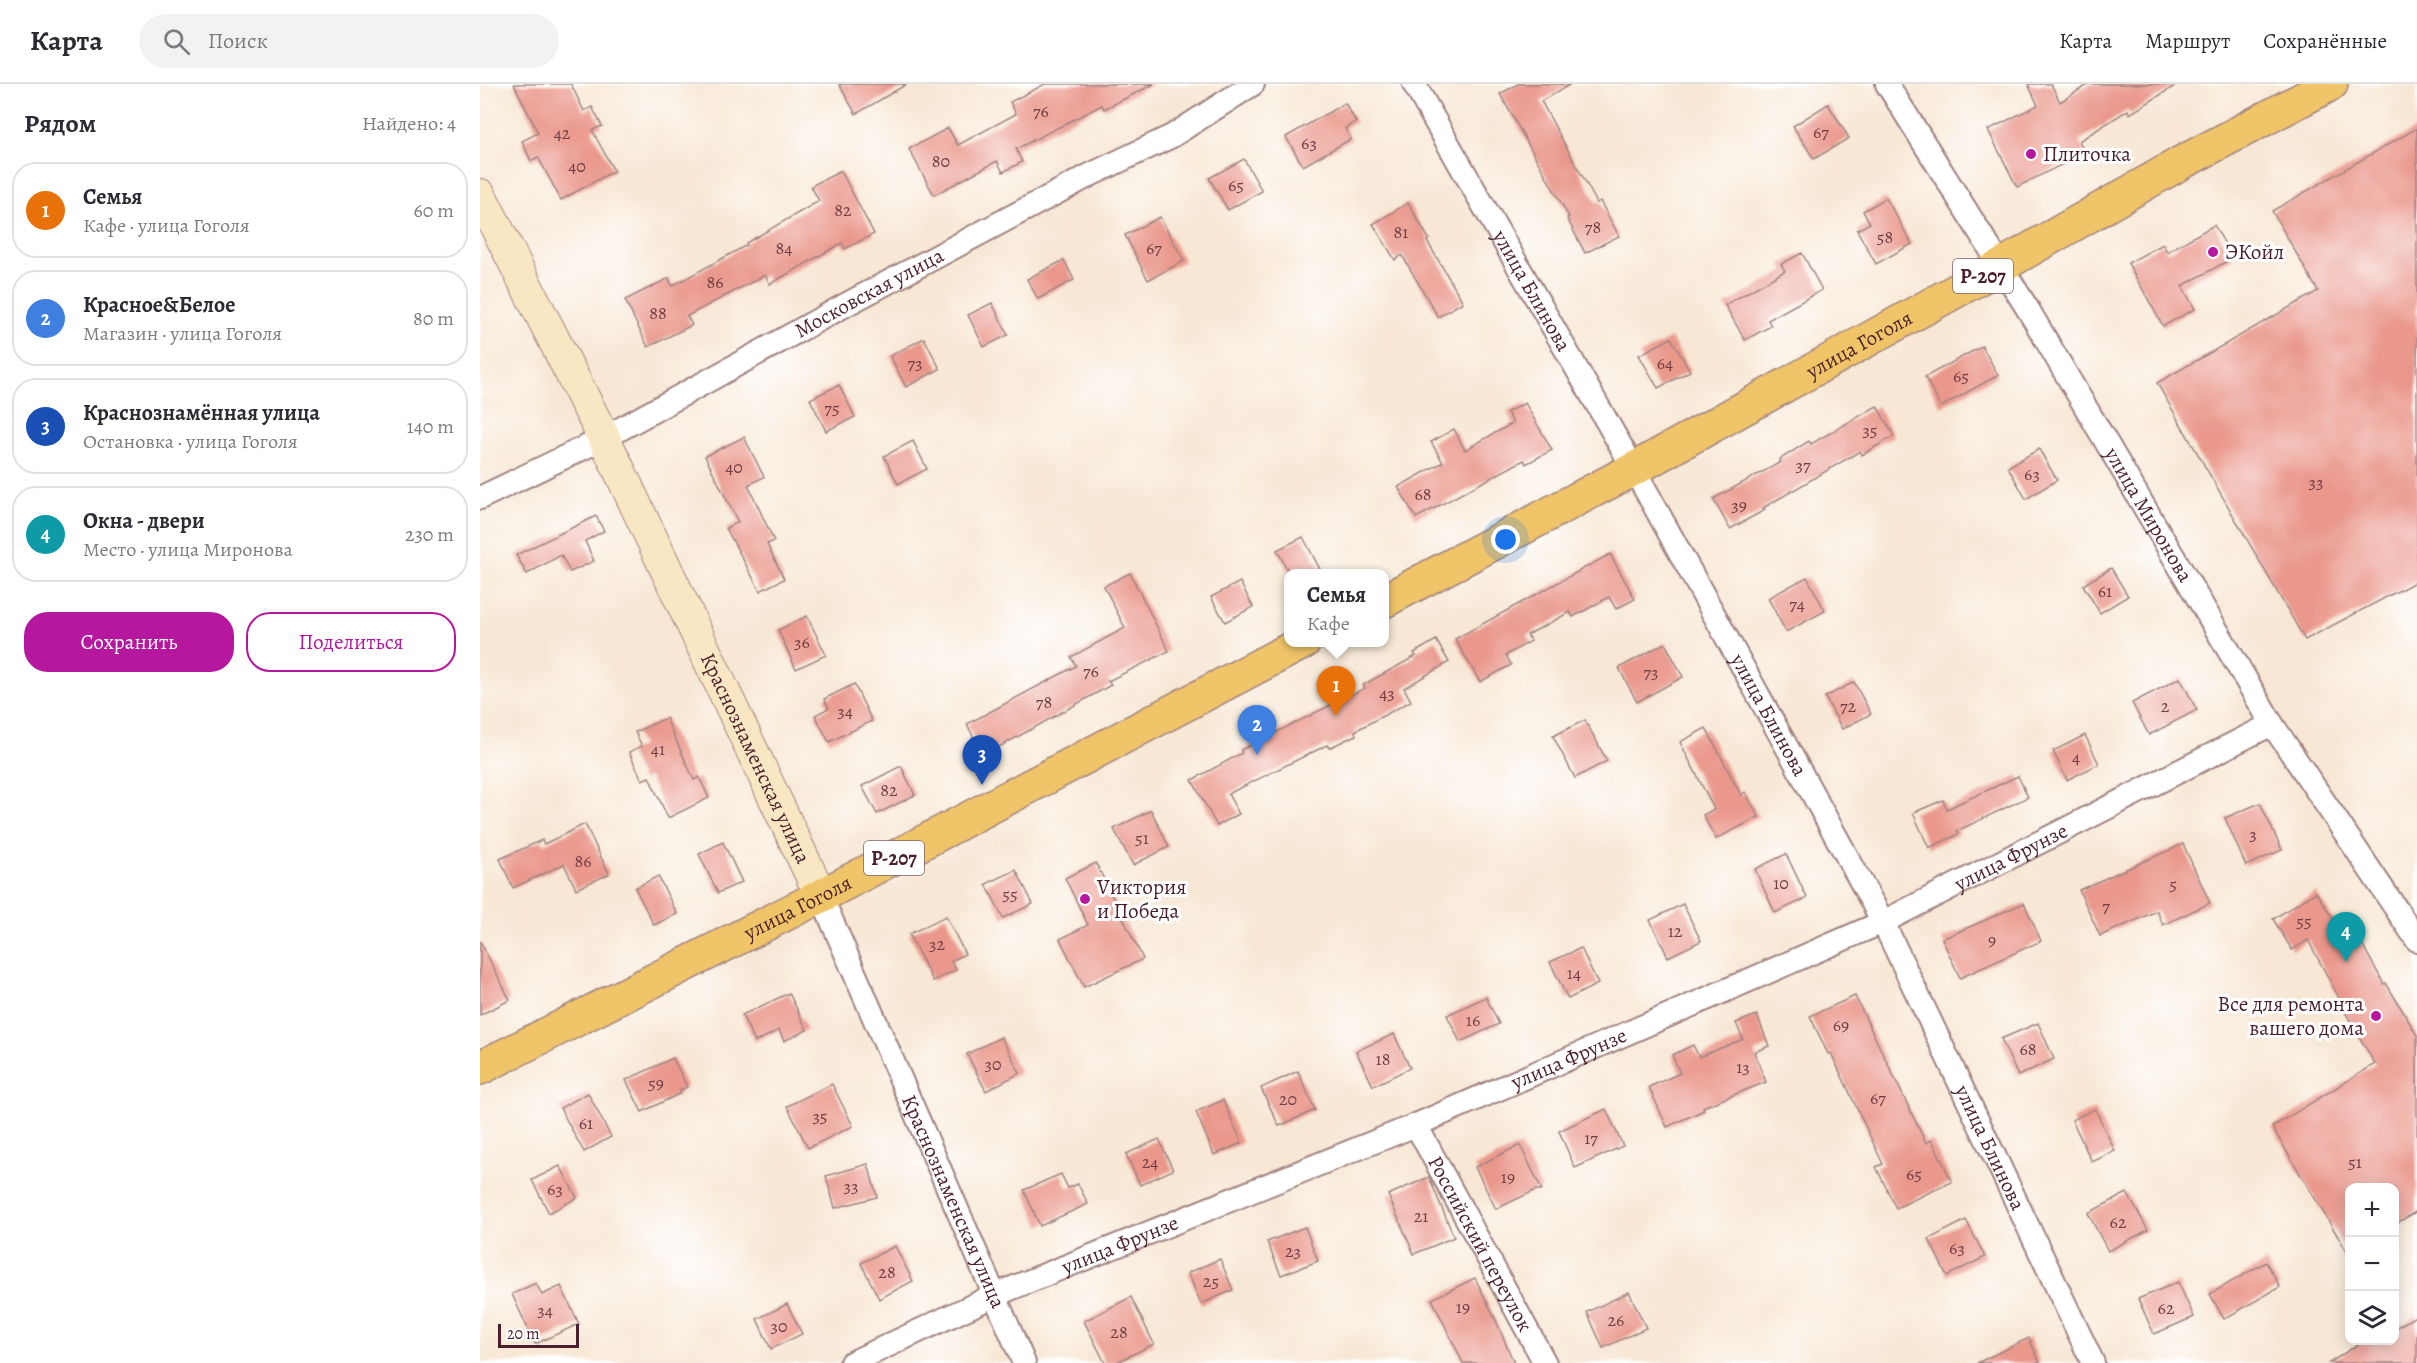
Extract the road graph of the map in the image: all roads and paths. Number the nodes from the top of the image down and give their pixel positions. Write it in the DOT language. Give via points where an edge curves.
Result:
graph roads {
  1 [pos="1253,84"];
  2 [pos="1414,84"];
  3 [pos="1887,84"];
  4 [pos="2331,84"];
  5 [pos="480,195"];
  6 [pos="2001,266"];
  7 [pos="604,438"];
  8 [pos="1634,469"];
  9 [pos="480,498"];
  10 [pos="1389,598"];
  11 [pos="1294,647"];
  12 [pos="2272,724"];
  13 [pos="821,896"];
  14 [pos="1883,922"];
  15 [pos="2417,940"];
  16 [pos="480,1068"];
  17 [pos="1416,1125"];
  18 [pos="995,1295"];
  19 [pos="851,1363"];
  20 [pos="1024,1363"];
  21 [pos="1545,1363"];
  22 [pos="2093,1363"];
  1 -- 7 [label="street, Московская улица" via="1172,136 1090,175 849,303"];
  2 -- 8 [label="street, улица Блинова"];
  3 -- 6 [label="street, улица Миронова"];
  4 -- 6 [label="main road, улица Гоголя / Р-207" via="2179,164"];
  5 -- 7 [label="street, Краснознаменская улица"];
  6 -- 8 [label="main road, улица Гоголя / Р-207"];
  6 -- 12 [label="street, улица Миронова"];
  7 -- 9 [label="street, Московская улица"];
  7 -- 13 [label="street, Краснознаменская улица"];
  8 -- 10 [label="main road, улица Гоголя / Р-207"];
  8 -- 14 [label="street, улица Блинова"];
  11 -- 13 [label="main road, улица Гоголя / Р-207"];
  12 -- 14 [label="street, улица Фрунзе"];
  12 -- 15 [label="street, улица Миронова"];
  13 -- 16 [label="main road, улица Гоголя / Р-207"];
  13 -- 18 [label="street, Краснознаменская улица"];
  14 -- 17 [label="street, улица Фрунзе"];
  14 -- 22 [label="street, улица Блинова"];
  17 -- 18 [label="street, улица Фрунзе"];
  17 -- 21 [label="street, Российский переулок"];
  18 -- 19 [label="street, улица Фрунзе"];
  18 -- 20 [label="street, Краснознаменская улица"];
}
